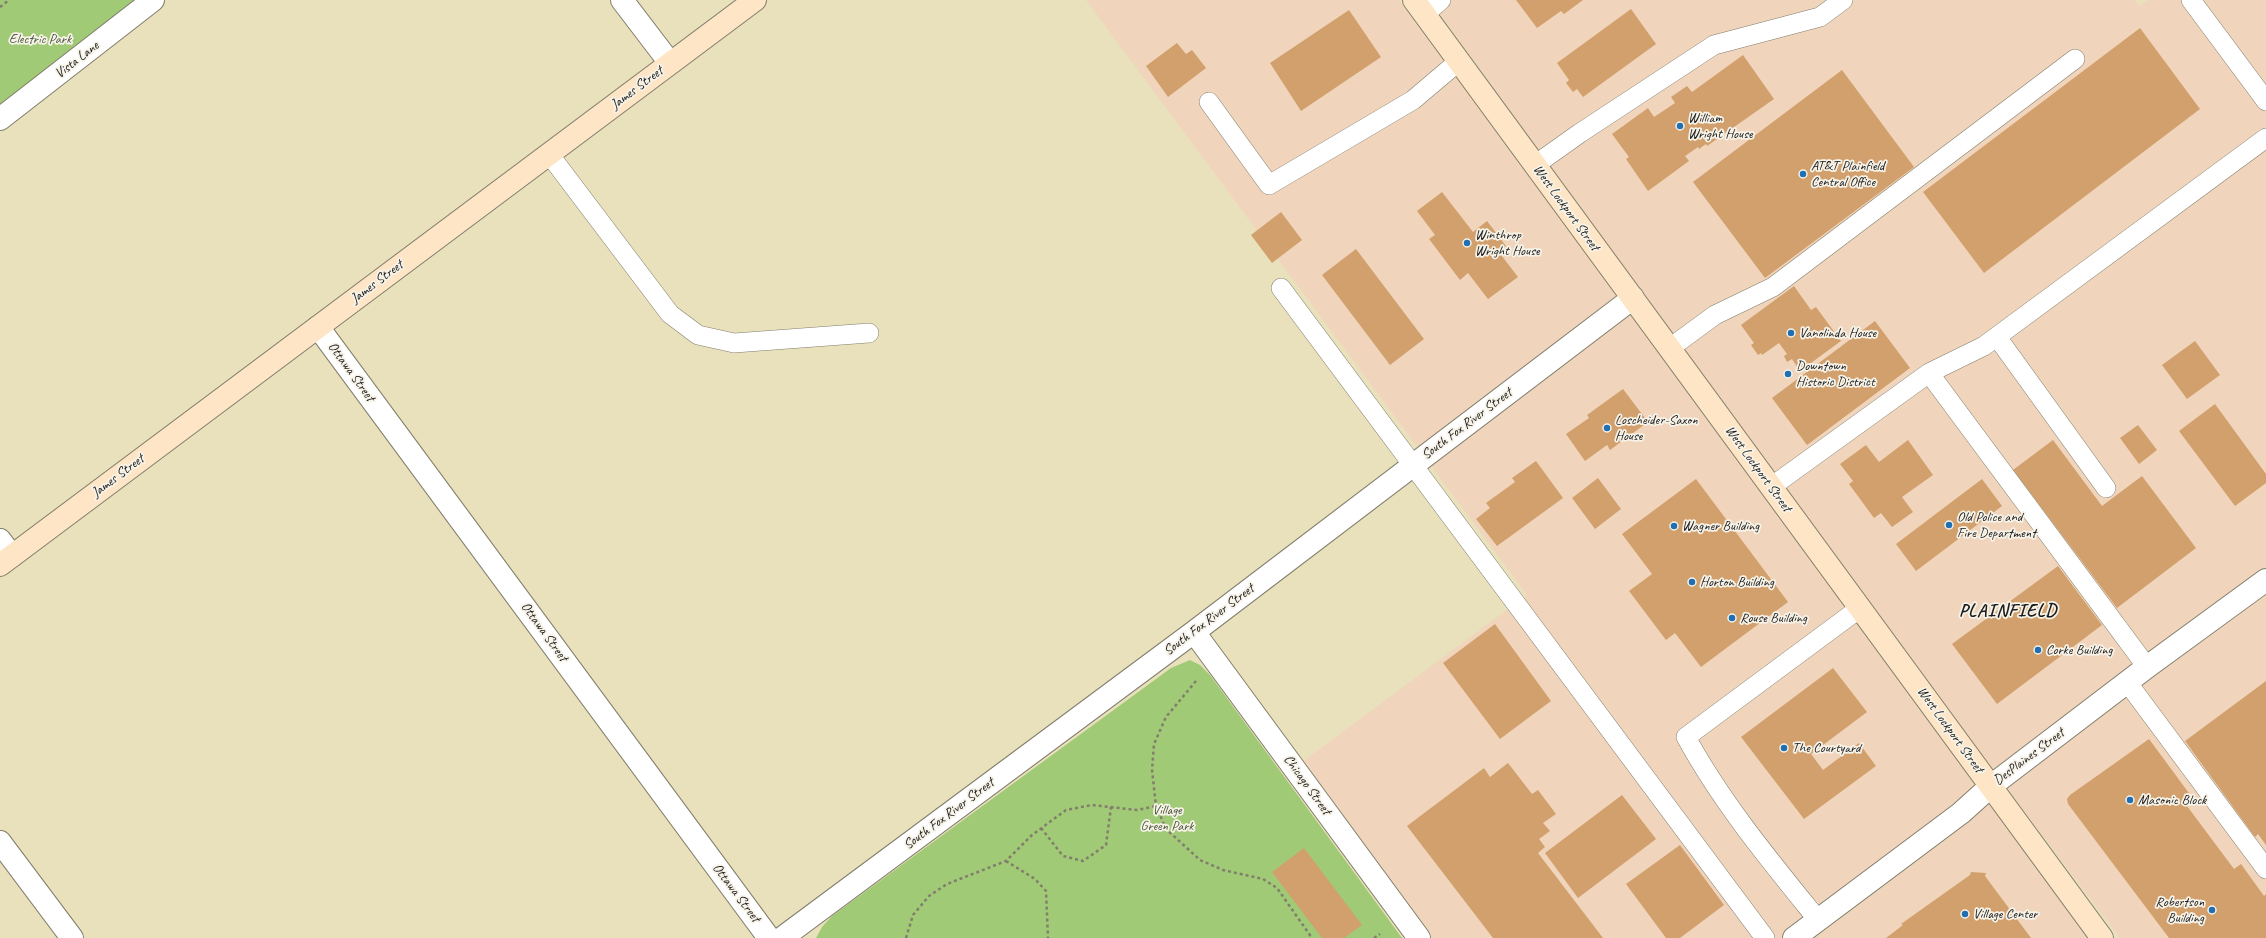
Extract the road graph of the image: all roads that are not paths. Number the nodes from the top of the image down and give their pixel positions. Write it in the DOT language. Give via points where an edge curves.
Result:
graph roads {
  1 [pos="153,0"];
  2 [pos="622,0"];
  3 [pos="755,0"];
  4 [pos="1441,0"];
  5 [pos="1843,0"];
  6 [pos="2191,0"];
  7 [pos="1419,7"];
  8 [pos="2075,59"];
  9 [pos="1459,61"];
  10 [pos="670,63"];
  11 [pos="1209,102"];
  12 [pos="2266,102"];
  13 [pos="0,119"];
  14 [pos="2266,138"];
  15 [pos="549,154"];
  16 [pos="1535,165"];
  17 [pos="1281,288"];
  18 [pos="1633,298"];
  19 [pos="318,327"];
  20 [pos="869,333"];
  21 [pos="1996,336"];
  22 [pos="1670,348"];
  23 [pos="1929,373"];
  24 [pos="1412,466"];
  25 [pos="1771,487"];
  26 [pos="2106,488"];
  27 [pos="4,554"];
  28 [pos="2266,580"];
  29 [pos="1860,608"];
  30 [pos="1194,632"];
  31 [pos="2147,667"];
  32 [pos="2127,682"];
  33 [pos="1991,786"];
  34 [pos="0,842"];
  35 [pos="2266,869"];
  36 [pos="1818,920"];
  37 [pos="72,938"];
  38 [pos="769,938"];
  39 [pos="782,938"];
  40 [pos="1419,938"];
  41 [pos="1765,938"];
  42 [pos="1794,938"];
  43 [pos="2102,938"];
  1 -- 13 [label="street, Vista Lane"];
  2 -- 10 [label="street"];
  3 -- 10 [label="main road, James Street"];
  4 -- 7 [label="lane"];
  5 -- 16 [label="lane" via="1820,17 1714,45"];
  6 -- 12 [label="lane"];
  7 -- 9 [label="main road, West Lockport Street"];
  8 -- 22 [label="lane" via="1774,288 1715,315"];
  9 -- 11 [label="lane" via="1413,100 1269,185"];
  9 -- 16 [label="main road, West Lockport Street"];
  10 -- 15 [label="main road, James Street"];
  14 -- 21 [label="lane"];
  15 -- 19 [label="main road, James Street"];
  15 -- 20 [label="lane" via="670,314 698,335 734,343"];
  16 -- 18 [label="main road, West Lockport Street"];
  17 -- 24 [label="lane"];
  18 -- 22 [label="main road, West Lockport Street"];
  18 -- 24 [label="street, South Fox River Street"];
  19 -- 27 [label="main road, James Street"];
  19 -- 38 [label="street, Ottawa Street"];
  21 -- 23 [label="lane" via="1984,346"];
  21 -- 26 [label="lane"];
  22 -- 25 [label="main road, West Lockport Street"];
  23 -- 25 [label="lane"];
  23 -- 31 [label="lane"];
  24 -- 30 [label="street, South Fox River Street"];
  24 -- 41 [label="lane"];
  25 -- 29 [label="main road, West Lockport Street"];
  28 -- 31 [label="street, DesPlaines Street"];
  29 -- 33 [label="main road, West Lockport Street"];
  29 -- 36 [label="lane" via="1686,737 1702,768 1778,871"];
  30 -- 39 [label="street, South Fox River Street"];
  30 -- 40 [label="street, Chicago Street"];
  31 -- 32 [label="street, DesPlaines Street"];
  32 -- 33 [label="street, DesPlaines Street"];
  32 -- 35 [label="lane"];
  33 -- 36 [label="street, DesPlaines Street" via="1961,814"];
  33 -- 43 [label="main road, West Lockport Street"];
  34 -- 37 [label="street"];
  36 -- 42 [label="street, DesPlaines Street"];
}
